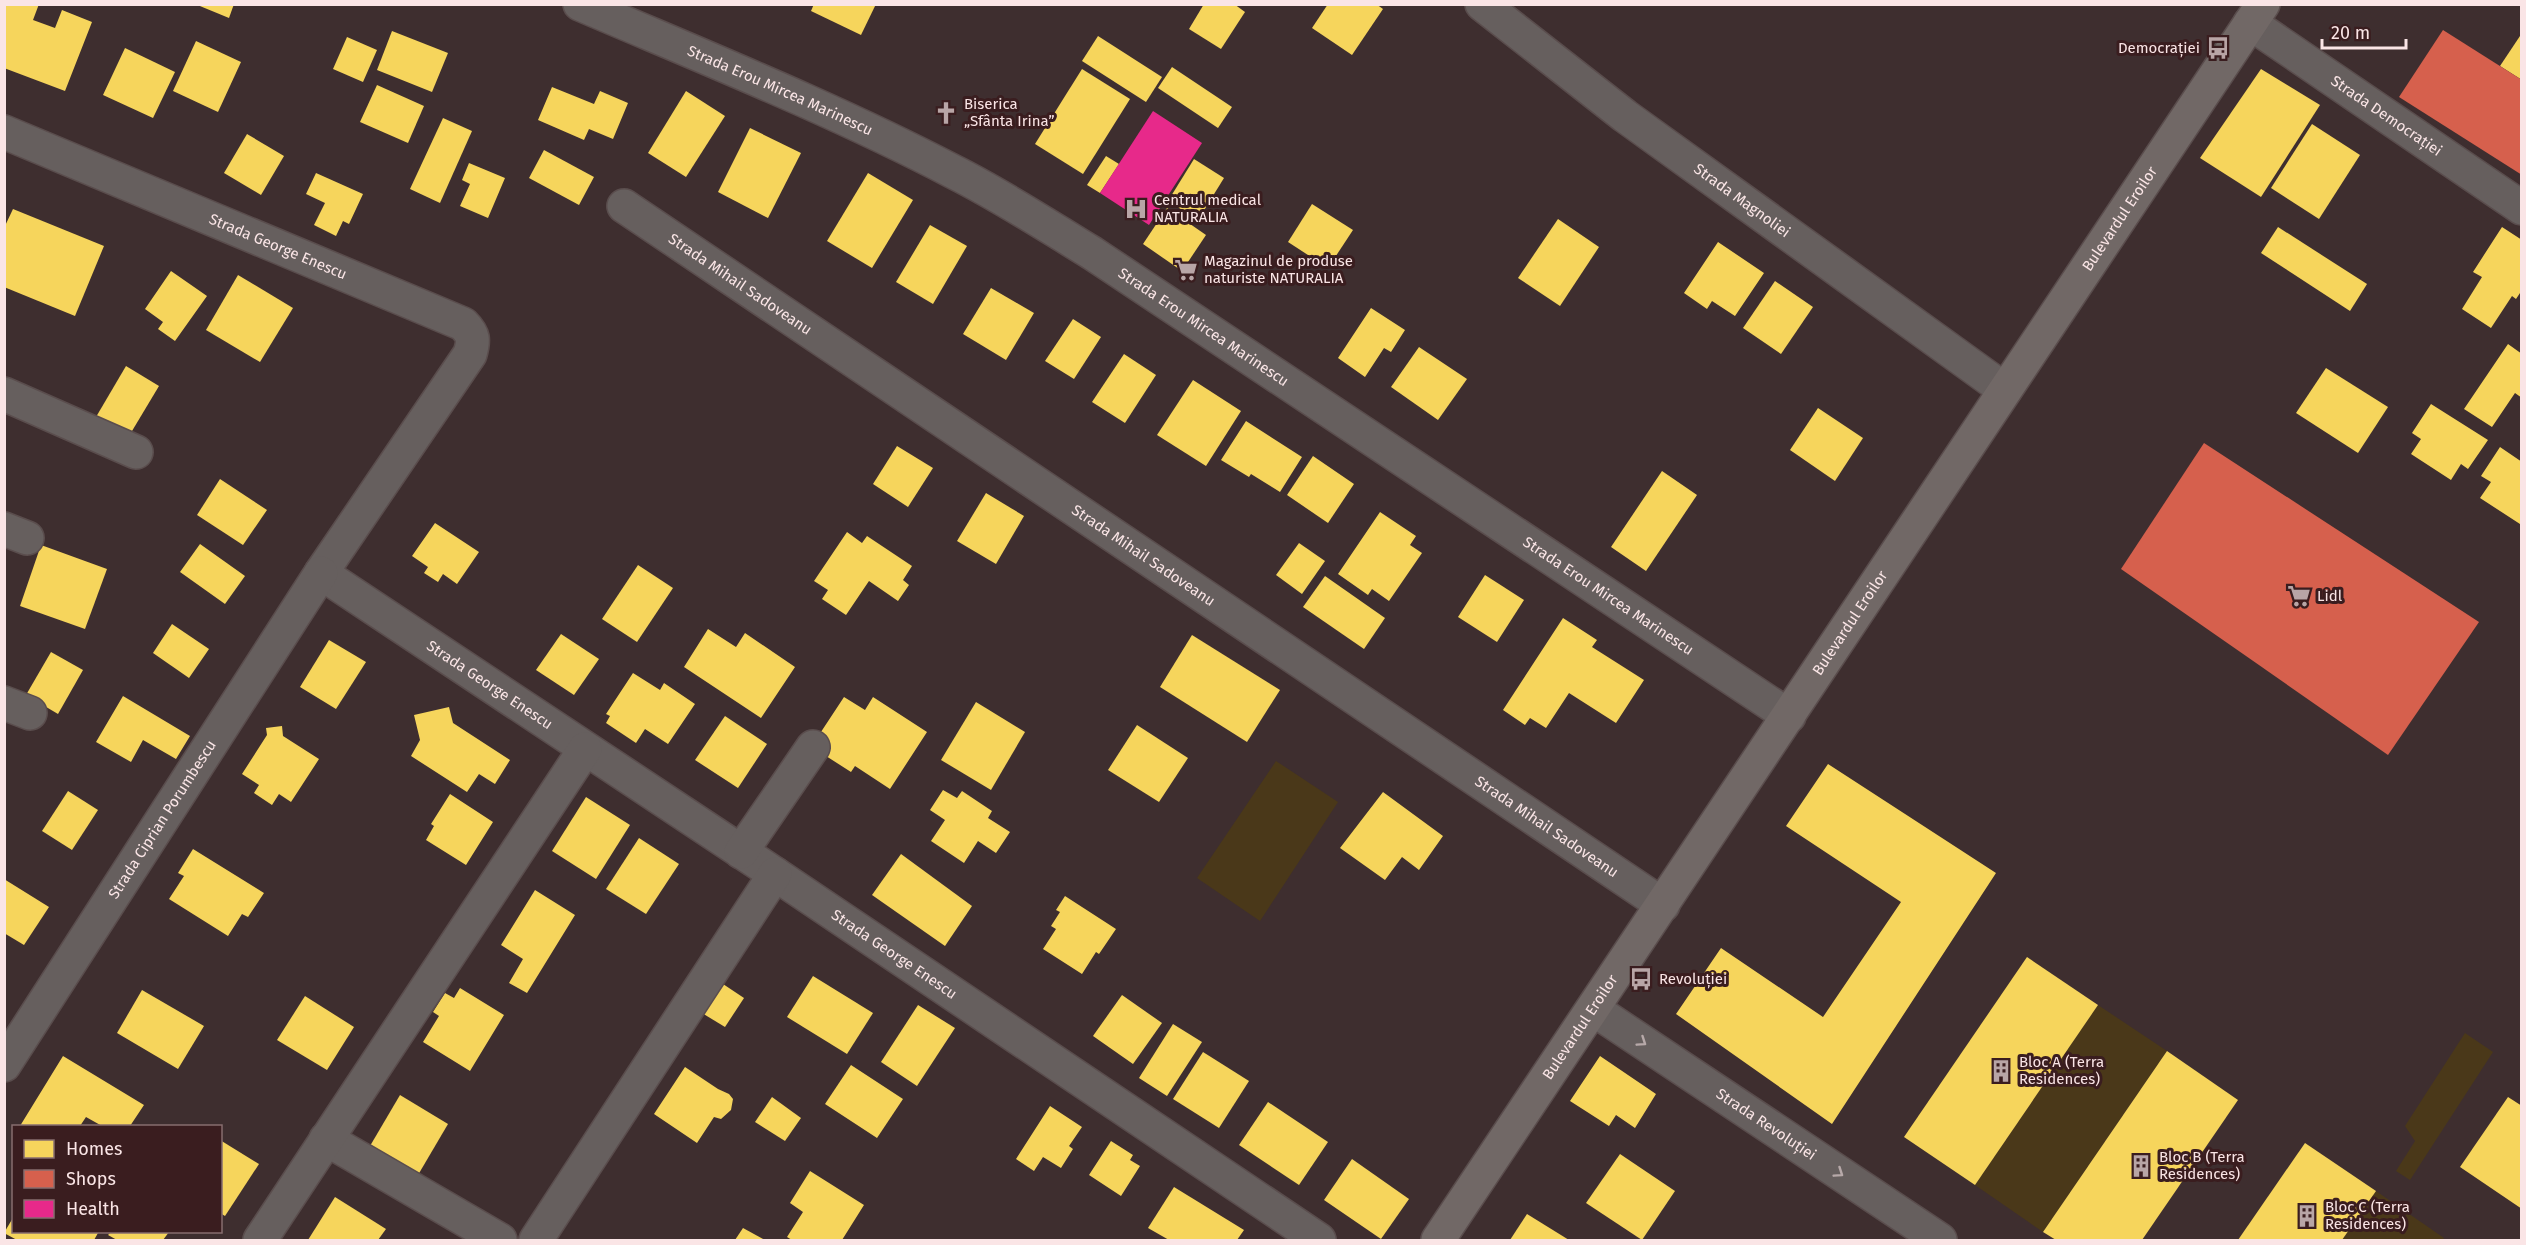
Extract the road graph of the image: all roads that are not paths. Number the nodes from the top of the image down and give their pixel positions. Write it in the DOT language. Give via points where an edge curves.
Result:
graph roads {
  1 [pos="580,4"];
  2 [pos="1482,4"];
  3 [pos="2257,14"];
  4 [pos="4,132"];
  5 [pos="624,206"];
  6 [pos="2522,208"];
  7 [pos="2005,390"];
  8 [pos="4,394"];
  9 [pos="136,452"];
  10 [pos="321,573"];
  11 [pos="1788,716"];
  12 [pos="813,747"];
  13 [pos="585,749"];
  14 [pos="741,852"];
  15 [pos="775,874"];
  16 [pos="1663,905"];
  17 [pos="1593,1009"];
  18 [pos="4,1065"];
  19 [pos="326,1139"];
  20 [pos="260,1240"];
  21 [pos="501,1240"];
  22 [pos="536,1240"];
  23 [pos="1319,1240"];
  24 [pos="1438,1240"];
  25 [pos="1940,1240"];
  1 -- 11 [label="street, Strada Erou Mircea Marinescu" via="833,113 956,172 1016,206"];
  2 -- 7 [label="street, Strada Magnoliei" via="1625,117"];
  3 -- 6 [label="street, Strada Democrației"];
  3 -- 7 [label="main road, Bulevardul Eroilor"];
  4 -- 10 [label="street, Strada George Enescu" via="463,324 472,333 470,354"];
  5 -- 16 [label="street, Strada Mihail Sadoveanu"];
  7 -- 11 [label="main road, Bulevardul Eroilor"];
  8 -- 9 [label="street"];
  10 -- 13 [label="street, Strada George Enescu"];
  10 -- 18 [label="street, Strada Ciprian Porumbescu"];
  11 -- 16 [label="main road, Bulevardul Eroilor"];
  12 -- 14 [label="street"];
  13 -- 14 [label="street, Strada George Enescu"];
  13 -- 19 [label="street"];
  14 -- 15 [label="street, Strada George Enescu"];
  15 -- 22 [label="street"];
  15 -- 23 [label="street, Strada George Enescu"];
  16 -- 17 [label="main road, Bulevardul Eroilor"];
  17 -- 24 [label="main road, Bulevardul Eroilor"];
  17 -- 25 [label="street, Strada Revoluției, one-way"];
  19 -- 20 [label="street"];
  19 -- 21 [label="street"];
}
